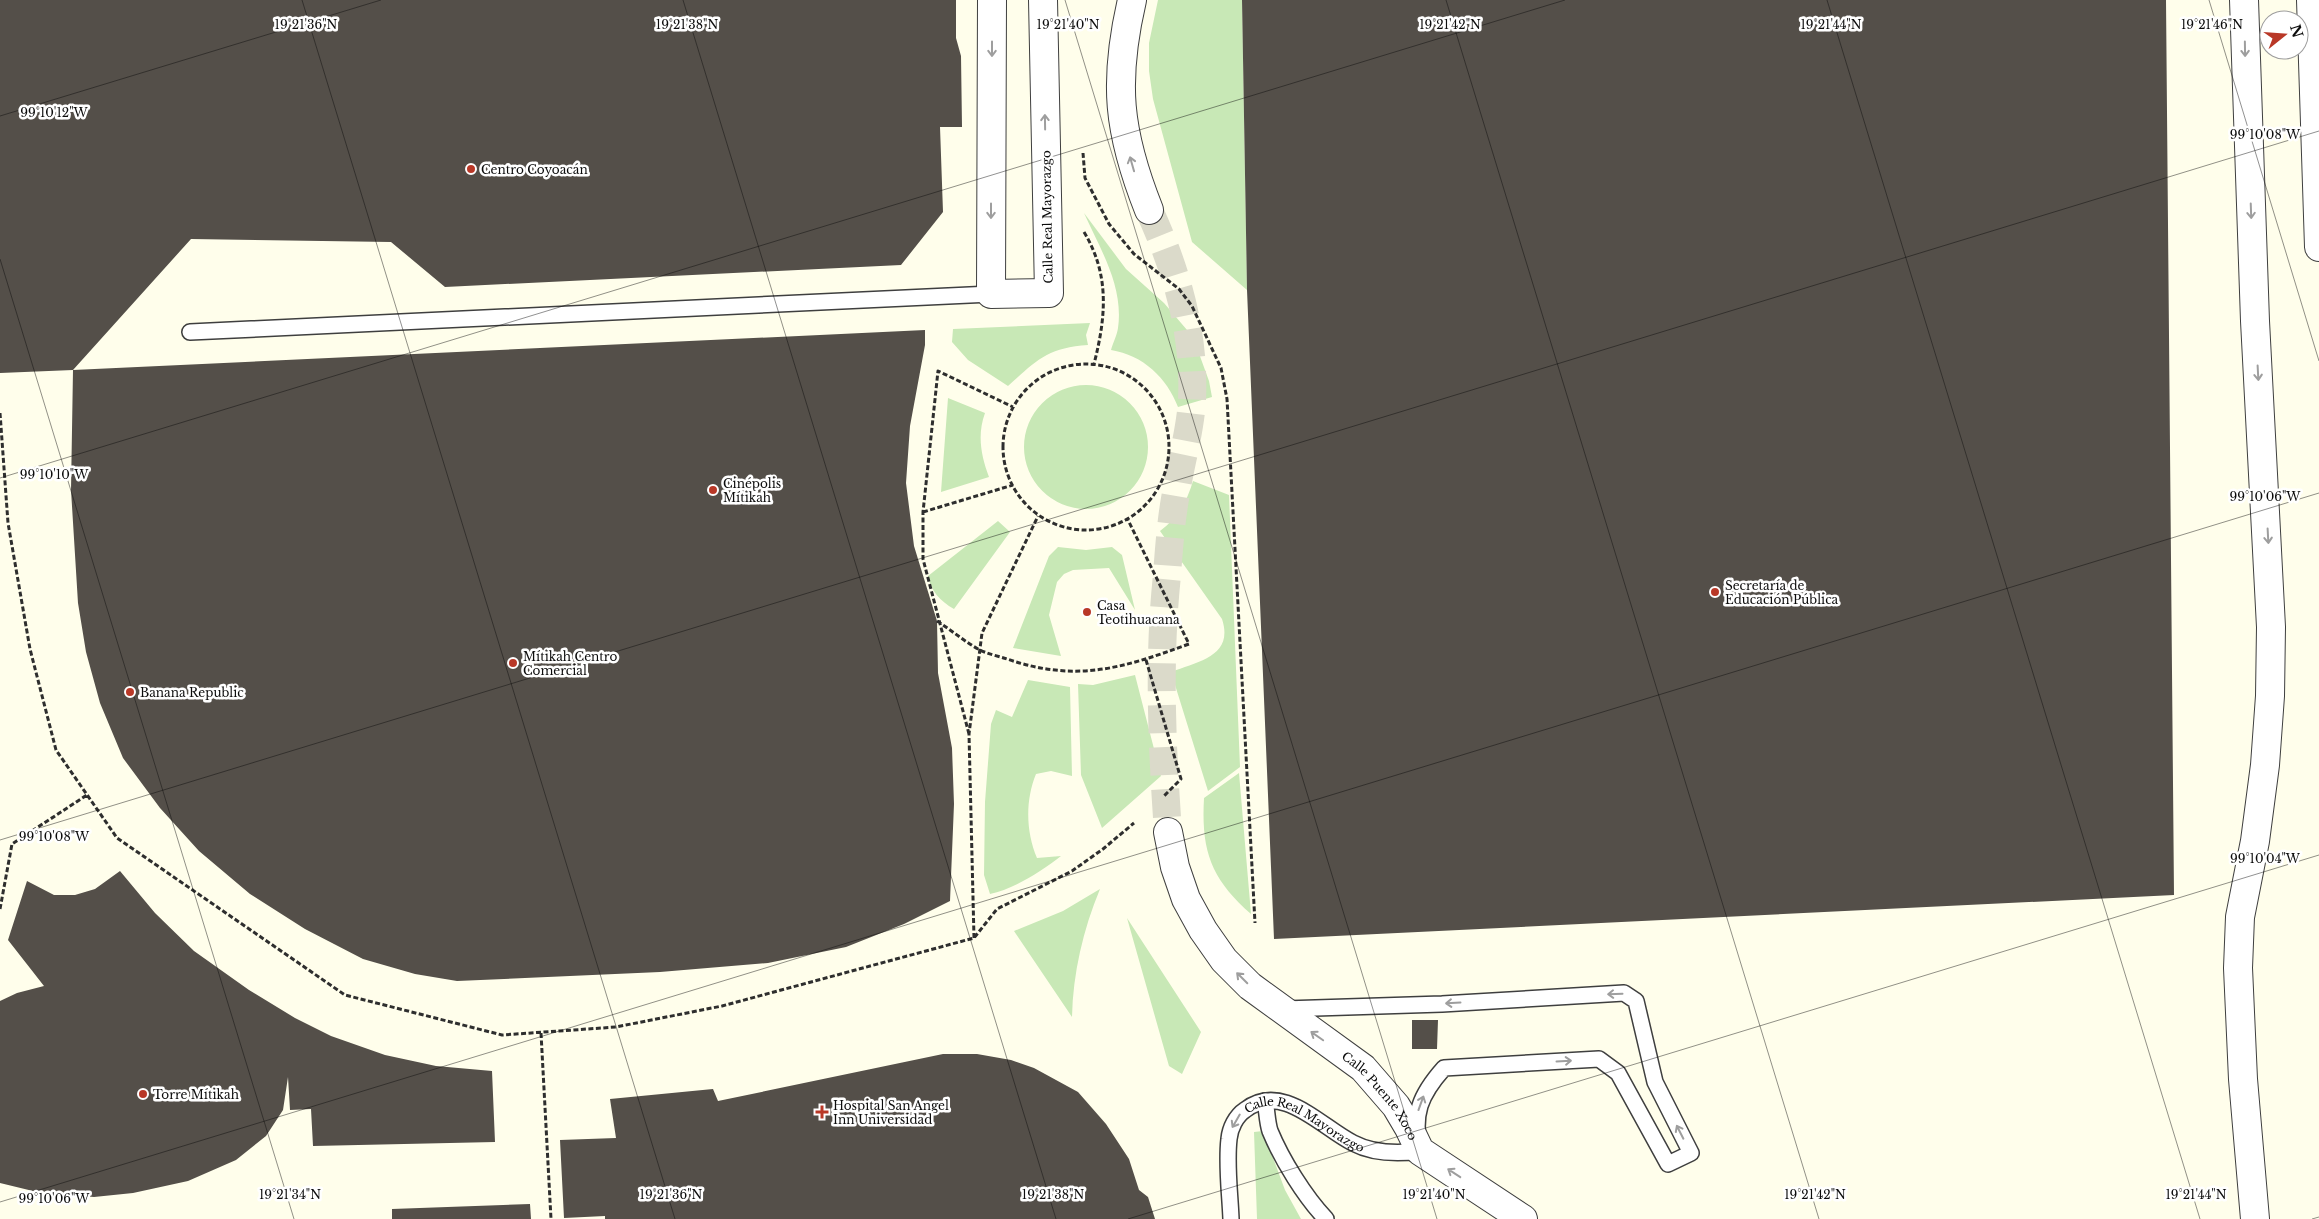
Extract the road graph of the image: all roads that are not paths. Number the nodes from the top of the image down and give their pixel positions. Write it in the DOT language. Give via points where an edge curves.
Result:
graph roads {
  1 [pos="992,0"];
  2 [pos="1042,0"];
  3 [pos="1132,0"];
  4 [pos="2244,0"];
  5 [pos="2311,0"];
  6 [pos="1150,210"];
  7 [pos="2319,247"];
  8 [pos="991,294"];
  9 [pos="190,332"];
  10 [pos="1168,832"];
  11 [pos="1280,1009"];
  12 [pos="1265,1101"];
  13 [pos="1420,1151"];
  14 [pos="1231,1219"];
  15 [pos="1326,1219"];
  16 [pos="1524,1219"];
  17 [pos="2255,1219"];
  1 -- 8 [label="street, one-way"];
  8 -- 2 [label="street, Calle Real Mayorazgo, one-way" via="1048,293"];
  6 -- 3 [label="street, one-way" via="1126,142 1121,106 1120,70"];
  4 -- 17 [label="street, one-way" via="2255,321 2272,627 2265,765 2240,917 2239,951 2243,1079"];
  5 -- 7 [label="street"];
  8 -- 9 [label="lane"];
  11 -- 10 [label="street, one-way" via="1224,960 1203,930 1186,899"];
  13 -- 11 [label="street, Calle Puente Xoco, one-way" via="1396,1106 1363,1068"];
  13 -- 11 [label="lane, one-way" via="1416,1135 1420,1102 1444,1068 1599,1060 1618,1073 1668,1164 1691,1153 1655,1082 1636,1001 1624,993 1442,1004"];
  12 -- 13 [label="lane, Calle Real Mayorazgo" via="1280,1101 1294,1106 1353,1143 1375,1151 1398,1154"];
  12 -- 14 [label="lane, Calle Real Mayorazgo, one-way" via="1252,1104 1233,1124 1229,1138"];
  12 -- 15 [label="lane" via="1270,1130 1298,1182"];
  16 -- 13 [label="street, Calle Puente Xoco, one-way"];
}
